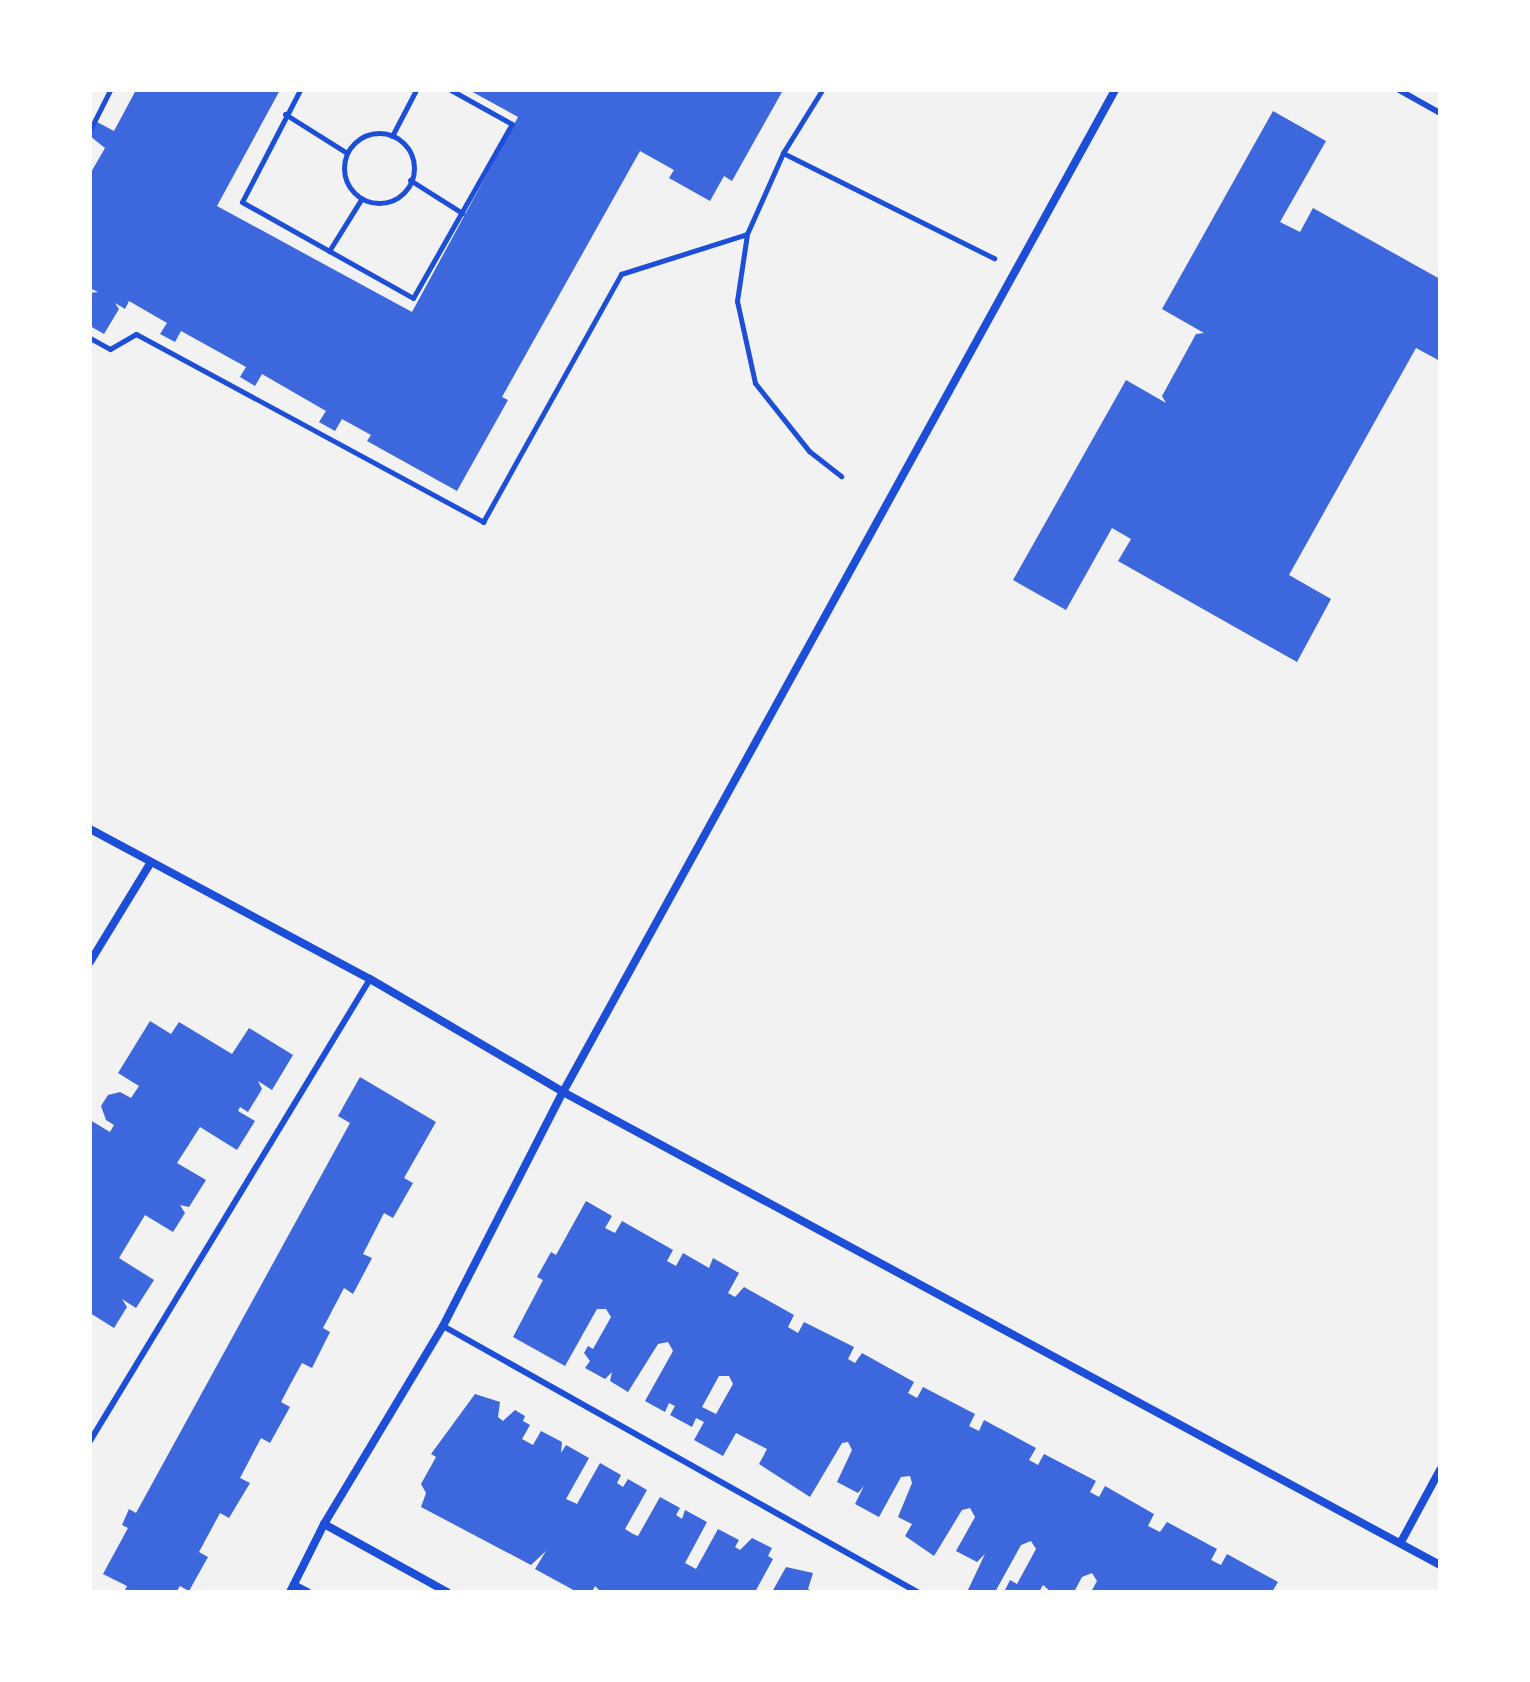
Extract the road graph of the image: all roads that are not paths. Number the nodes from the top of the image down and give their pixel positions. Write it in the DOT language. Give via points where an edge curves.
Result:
graph roads {
  1 [pos="1115,90"];
  2 [pos="1399,90"];
  3 [pos="1440,113"];
  4 [pos="90,829"];
  5 [pos="151,862"];
  6 [pos="90,962"];
  7 [pos="370,979"];
  8 [pos="563,1092"];
  9 [pos="443,1326"];
  10 [pos="90,1441"];
  11 [pos="1440,1470"];
  12 [pos="324,1524"];
  13 [pos="1401,1542"];
  14 [pos="1440,1565"];
  15 [pos="292,1588"];
  16 [pos="307,1592"];
  17 [pos="447,1592"];
  18 [pos="917,1592"];
  1 -- 8 [label="street"];
  2 -- 3 [label="lane"];
  4 -- 5 [label="street"];
  5 -- 6 [label="street"];
  5 -- 7 [label="street"];
  7 -- 8 [label="street"];
  7 -- 10 [label="lane"];
  8 -- 9 [label="street"];
  8 -- 13 [label="street"];
  9 -- 12 [label="street"];
  9 -- 18 [label="lane"];
  11 -- 13 [label="street"];
  12 -- 15 [label="street"];
  12 -- 17 [label="street"];
  13 -- 14 [label="street"];
  15 -- 16 [label="street"];
}
